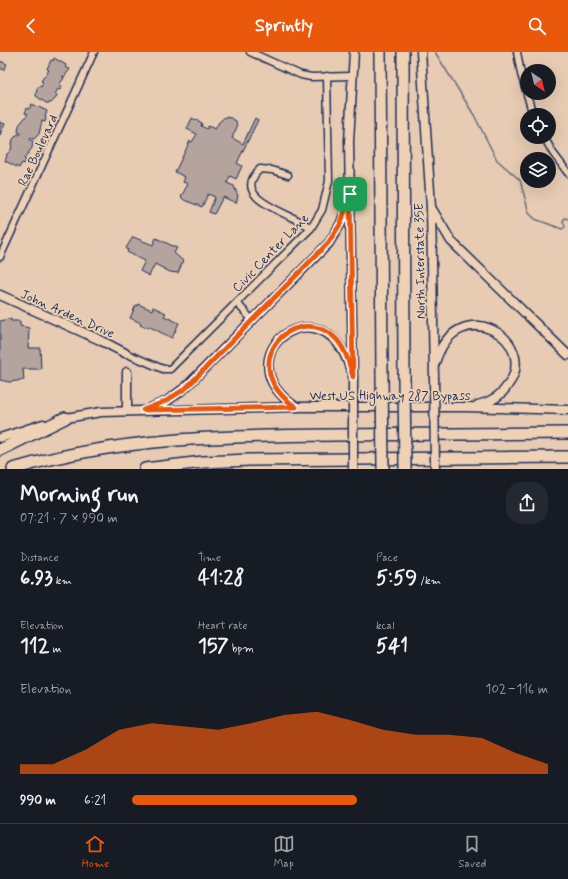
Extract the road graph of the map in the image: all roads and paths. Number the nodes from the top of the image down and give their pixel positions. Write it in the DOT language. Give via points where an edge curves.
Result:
graph roads {
  1 [pos="94,52"];
  2 [pos="250,52"];
  3 [pos="354,52"];
  4 [pos="380,52"];
  5 [pos="403,52"];
  6 [pos="421,52"];
  7 [pos="518,52"];
  8 [pos="327,76"];
  9 [pos="351,76"];
  10 [pos="531,108"];
  11 [pos="548,144"];
  12 [pos="568,173"];
  13 [pos="288,175"];
  14 [pos="350,194"];
  15 [pos="431,207"];
  16 [pos="311,228"];
  17 [pos="0,257"];
  18 [pos="0,295"];
  19 [pos="236,303"];
  20 [pos="253,321"];
  21 [pos="125,353"];
  22 [pos="568,355"];
  23 [pos="127,372"];
  24 [pos="434,373"];
  25 [pos="353,377"];
  26 [pos="296,407"];
  27 [pos="466,407"];
  28 [pos="143,410"];
  29 [pos="568,410"];
  30 [pos="127,411"];
  31 [pos="66,418"];
  32 [pos="568,433"];
  33 [pos="0,438"];
  34 [pos="0,450"];
  35 [pos="568,457"];
  36 [pos="13,469"];
  37 [pos="145,469"];
  38 [pos="353,469"];
  39 [pos="383,469"];
  40 [pos="405,469"];
  41 [pos="435,469"];
  1 -- 17 [label="street, Rae Boulevard"];
  2 -- 8 [label="street" via="301,75"];
  3 -- 9 [label="main road"];
  4 -- 39 [label="highway, bridge"];
  5 -- 40 [label="highway, bridge"];
  6 -- 15 [label="main road, North Interstate 35E"];
  7 -- 10 [label="street" via="521,74"];
  8 -- 9 [label="street"];
  8 -- 16 [label="street, Civic Center Lane" via="329,181 322,210"];
  9 -- 14 [label="main road"];
  11 -- 12 [label="street"];
  13 -- 16 [label="street" via="260,169 252,177 250,186 263,203 304,222"];
  14 -- 20 [label="main road" via="341,223 328,243"];
  14 -- 25 [label="main road"];
  15 -- 22 [label="main road" via="451,241"];
  15 -- 24 [label="main road, North Interstate 35E"];
  16 -- 19 [label="street, Civic Center Lane"];
  18 -- 21 [label="main road, John Arden Drive"];
  19 -- 20 [label="street"];
  19 -- 21 [label="street, Civic Center Lane" via="170,369 163,369"];
  20 -- 28 [label="main road" via="186,388 166,401"];
  23 -- 30 [label="main road"];
  24 -- 27 [label="main road" via="442,345 448,337 464,328 484,327 496,331 503,337 511,347 516,360 512,379 498,396 490,401"];
  24 -- 41 [label="main road, North Interstate 35E, bridge"];
  25 -- 26 [label="main road" via="346,354 334,336 314,328 292,330 272,347 268,367 275,388 285,400"];
  25 -- 38 [label="main road, bridge"];
  26 -- 27 [label="main road, West US Highway 287 Bypass"];
  26 -- 28 [label="main road, West US Highway 287 Bypass"];
  27 -- 29 [label="main road, West US Highway 287 Bypass"];
  28 -- 30 [label="main road, West US Highway 287 Bypass"];
  30 -- 31 [label="main road, West US Highway 287 Bypass"];
  31 -- 33 [label="main road, West US Highway 287 Bypass"];
  31 -- 34 [label="highway"];
  32 -- 36 [label="highway" via="183,438 94,449"];
  35 -- 37 [label="highway" via="241,460"];
}
